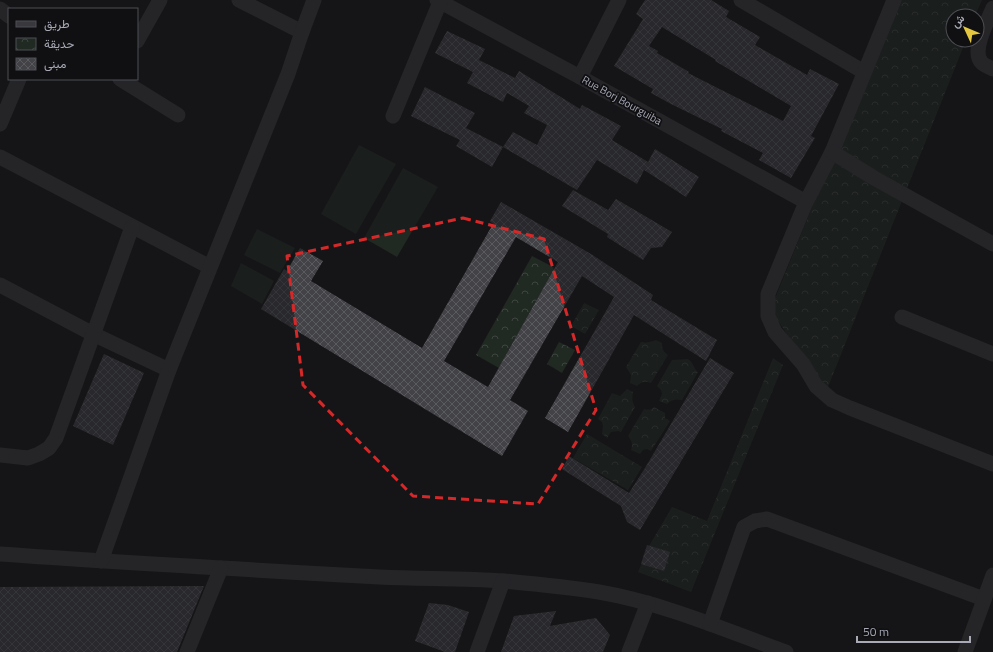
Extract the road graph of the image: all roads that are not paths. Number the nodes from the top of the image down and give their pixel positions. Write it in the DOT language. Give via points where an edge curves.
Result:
graph roads {
  1 [pos="160,0"];
  2 [pos="239,0"];
  3 [pos="314,0"];
  4 [pos="619,0"];
  5 [pos="741,0"];
  6 [pos="894,0"];
  7 [pos="439,1"];
  8 [pos="766,6"];
  9 [pos="993,8"];
  10 [pos="0,9"];
  11 [pos="8,15"];
  12 [pos="302,32"];
  13 [pos="138,39"];
  14 [pos="993,69"];
  15 [pos="864,72"];
  16 [pos="580,77"];
  17 [pos="18,80"];
  18 [pos="122,80"];
  19 [pos="4,103"];
  20 [pos="178,115"];
  21 [pos="393,116"];
  22 [pos="0,124"];
  23 [pos="832,152"];
  24 [pos="0,157"];
  25 [pos="806,202"];
  26 [pos="132,227"];
  27 [pos="993,244"];
  28 [pos="210,268"];
  29 [pos="0,285"];
  30 [pos="902,317"];
  31 [pos="93,334"];
  32 [pos="993,354"];
  33 [pos="169,370"];
  34 [pos="0,455"];
  35 [pos="993,464"];
  36 [pos="0,554"];
  37 [pos="101,561"];
  38 [pos="222,568"];
  39 [pos="993,575"];
  40 [pos="503,581"];
  41 [pos="984,599"];
  42 [pos="648,603"];
  43 [pos="710,624"];
  44 [pos="187,652"];
  45 [pos="477,652"];
  46 [pos="629,652"];
  47 [pos="786,652"];
  48 [pos="965,652"];
  1 -- 13 [label="street"];
  2 -- 12 [label="street"];
  3 -- 12 [label="street"];
  4 -- 16 [label="street"];
  5 -- 8 [label="street"];
  6 -- 15 [label="street"];
  7 -- 16 [label="street, Rue Borj Bourguiba"];
  7 -- 21 [label="street"];
  8 -- 15 [label="street"];
  9 -- 14 [label="street" via="977,53 982,63"];
  10 -- 11 [label="street"];
  12 -- 28 [label="street" via="288,74"];
  15 -- 23 [label="street"];
  16 -- 25 [label="street, Rue Borj Bourguiba"];
  17 -- 19 [label="street"];
  18 -- 20 [label="street"];
  19 -- 22 [label="street"];
  23 -- 25 [label="street"];
  23 -- 27 [label="street"];
  24 -- 26 [label="street"];
  25 -- 35 [label="street" via="768,294 768,316 775,332 803,364 816,386 832,400"];
  26 -- 28 [label="street"];
  26 -- 31 [label="street"];
  28 -- 33 [label="street"];
  29 -- 31 [label="street"];
  30 -- 32 [label="street"];
  31 -- 33 [label="street"];
  31 -- 34 [label="street" via="56,438 49,448 28,458"];
  33 -- 37 [label="street"];
  36 -- 37 [label="street"];
  37 -- 38 [label="street"];
  38 -- 40 [label="street"];
  38 -- 44 [label="street"];
  39 -- 41 [label="street"];
  40 -- 42 [label="street" via="600,592"];
  40 -- 45 [label="street"];
  41 -- 43 [label="street" via="767,519 755,521 744,527"];
  41 -- 48 [label="street"];
  42 -- 43 [label="street"];
  42 -- 46 [label="street"];
  43 -- 47 [label="street"];
}
